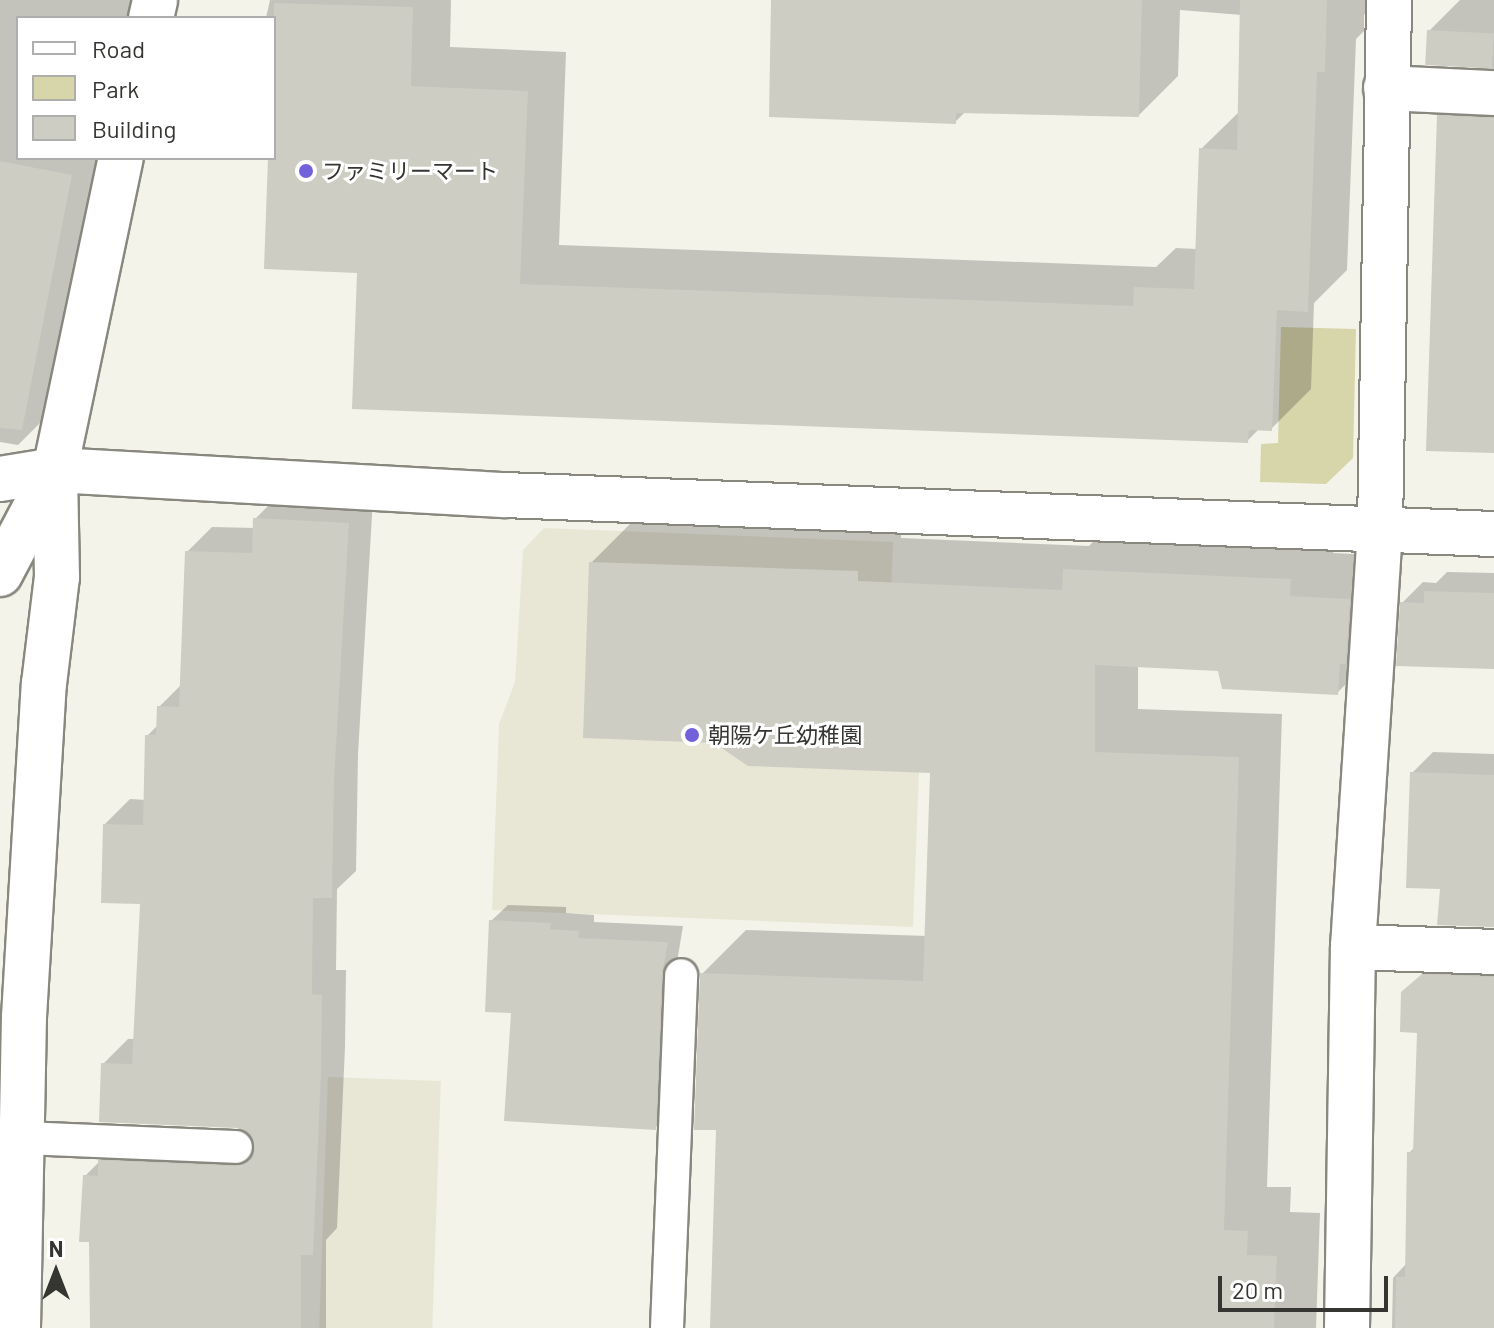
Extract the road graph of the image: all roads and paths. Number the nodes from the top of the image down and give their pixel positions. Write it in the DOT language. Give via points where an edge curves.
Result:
graph roads {
  1 [pos="1389,0"];
  2 [pos="1386,88"];
  3 [pos="1494,93"];
  4 [pos="121,160"];
  5 [pos="55,470"];
  6 [pos="0,479"];
  7 [pos="1380,528"];
  8 [pos="1494,534"];
  9 [pos="0,574"];
  10 [pos="1353,947"];
  11 [pos="1494,952"];
  12 [pos="681,975"];
  13 [pos="22,1138"];
  14 [pos="236,1147"];
  15 [pos="18,1328"];
  16 [pos="667,1328"];
  17 [pos="1347,1328"];
  1 -- 2 [label="street"];
  2 -- 3 [label="street"];
  2 -- 7 [label="street"];
  4 -- 5 [label="street"];
  5 -- 6 [label="street"];
  5 -- 7 [label="street" via="505,495"];
  5 -- 9 [label="street"];
  5 -- 13 [label="street" via="57,577 44,684"];
  7 -- 8 [label="street"];
  7 -- 10 [label="street"];
  10 -- 11 [label="street"];
  10 -- 17 [label="street"];
  12 -- 16 [label="lane"];
  13 -- 14 [label="lane"];
  13 -- 15 [label="street"];
}
